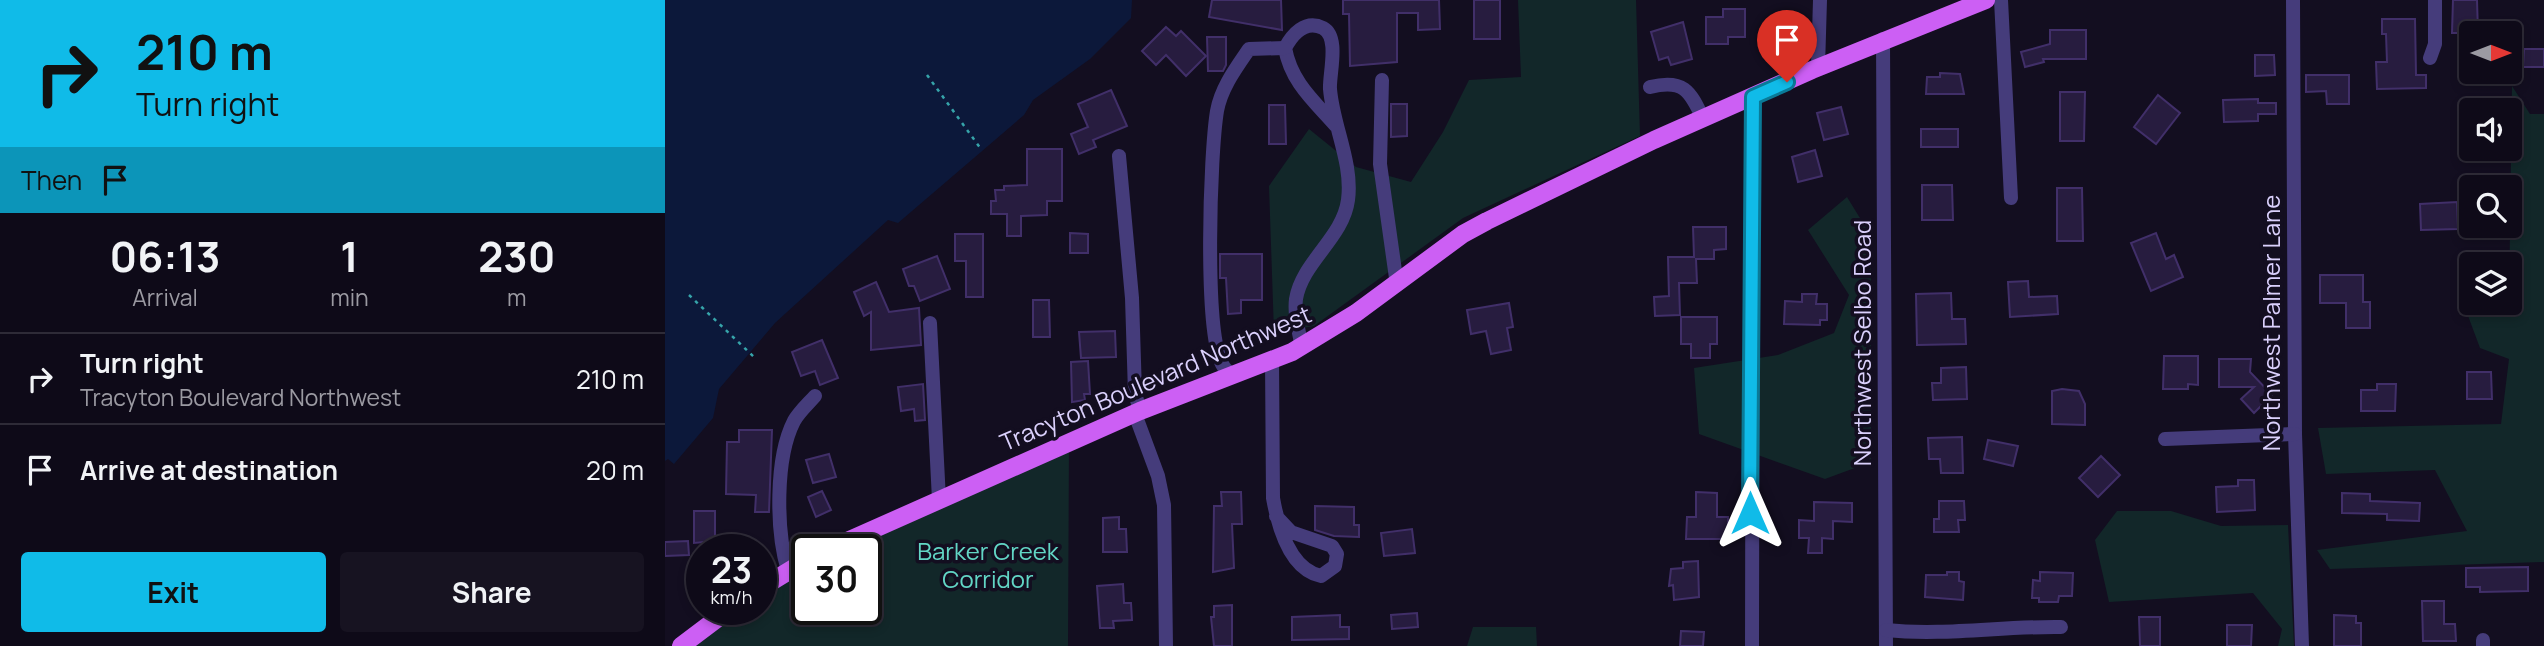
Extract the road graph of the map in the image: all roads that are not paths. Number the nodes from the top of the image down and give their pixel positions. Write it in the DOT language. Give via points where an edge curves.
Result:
graph roads {
  1 [pos="1820,0"];
  2 [pos="1986,0"];
  3 [pos="2001,0"];
  4 [pos="2293,0"];
  5 [pos="2435,0"];
  6 [pos="1883,39"];
  7 [pos="1285,48"];
  8 [pos="2430,58"];
  9 [pos="1818,67"];
  10 [pos="1381,80"];
  11 [pos="1650,88"];
  12 [pos="1753,97"];
  13 [pos="1703,119"];
  14 [pos="1336,126"];
  15 [pos="1119,156"];
  16 [pos="2011,198"];
  17 [pos="1397,285"];
  18 [pos="930,323"];
  19 [pos="1302,347"];
  20 [pos="1272,360"];
  21 [pos="1233,376"];
  22 [pos="815,396"];
  23 [pos="1137,412"];
  24 [pos="2295,434"];
  25 [pos="2165,439"];
  26 [pos="939,500"];
  27 [pos="1276,516"];
  28 [pos="863,534"];
  29 [pos="791,569"];
  30 [pos="788,571"];
  31 [pos="777,578"];
  32 [pos="709,625"];
  33 [pos="2061,627"];
  34 [pos="1886,630"];
  35 [pos="681,646"];
  36 [pos="1166,646"];
  37 [pos="1752,646"];
  38 [pos="1886,646"];
  39 [pos="2302,646"];
  1 -- 9 [label="street"];
  2 -- 6 [label="main road, Tracyton Boulevard Northwest"];
  3 -- 16 [label="street"];
  4 -- 24 [label="street, Northwest Palmer Lane"];
  5 -- 8 [label="street" via="2435,44"];
  6 -- 9 [label="main road, Tracyton Boulevard Northwest"];
  6 -- 34 [label="street, Northwest Selbo Road"];
  7 -- 14 [label="street" via="1297,83"];
  7 -- 14 [label="street" via="1294,32 1310,26 1323,28 1329,35"];
  7 -- 21 [label="street" via="1249,49 1228,80 1217,109 1211,273 1216,344 1222,365"];
  9 -- 12 [label="main road, Tracyton Boulevard Northwest"];
  10 -- 17 [label="street" via="1380,164"];
  11 -- 13 [label="street" via="1681,86"];
  12 -- 13 [label="main road, Tracyton Boulevard Northwest"];
  12 -- 37 [label="street"];
  13 -- 17 [label="main road, Tracyton Boulevard Northwest" via="1463,233"];
  14 -- 19 [label="street" via="1348,200 1333,235 1300,286 1296,315"];
  15 -- 23 [label="street"];
  17 -- 19 [label="main road, Tracyton Boulevard Northwest"];
  18 -- 26 [label="street"];
  19 -- 20 [label="main road, Tracyton Boulevard Northwest"];
  20 -- 21 [label="main road, Tracyton Boulevard Northwest"];
  20 -- 27 [label="street"];
  21 -- 23 [label="main road, Tracyton Boulevard Northwest"];
  22 -- 30 [label="street" via="796,418 782,460 782,545"];
  23 -- 26 [label="main road, Tracyton Boulevard Northwest"];
  23 -- 36 [label="street" via="1164,505"];
  24 -- 25 [label="street"];
  24 -- 39 [label="street, Northwest Palmer Lane"];
  26 -- 28 [label="main road, Tracyton Boulevard Northwest"];
  27 -- 27 [label="street" via="1300,565 1321,576 1335,566 1337,554 1332,547 1291,532"];
  29 -- 30 [label="main road"];
  30 -- 31 [label="main road"];
  32 -- 35 [label="main road"];
  33 -- 34 [label="street"];
  34 -- 38 [label="street, Northwest Selbo Road"];
}
